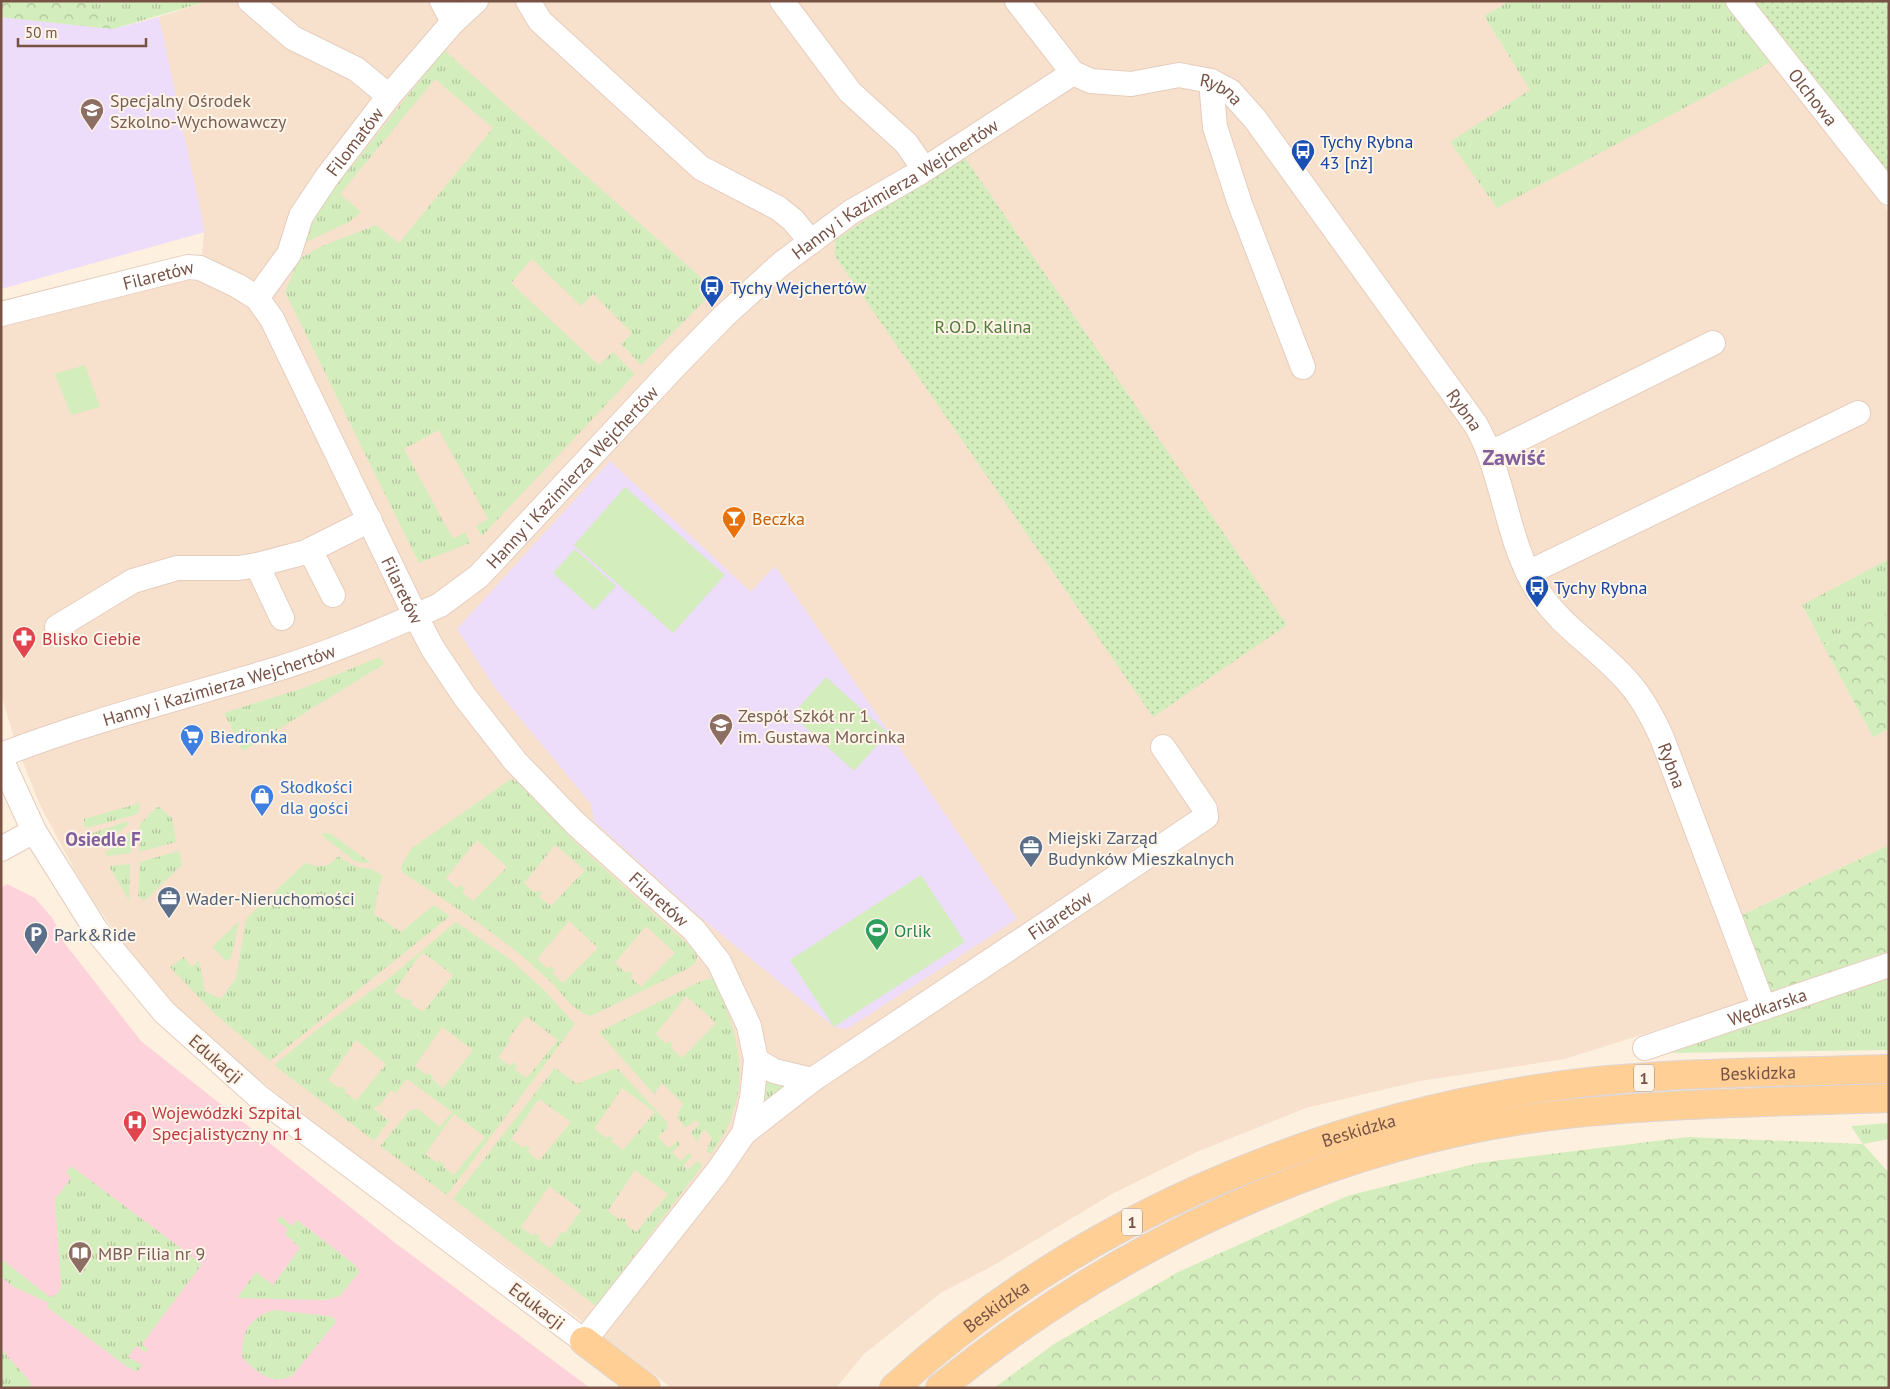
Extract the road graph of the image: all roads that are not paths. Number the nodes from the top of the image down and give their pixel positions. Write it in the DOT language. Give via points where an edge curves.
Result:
graph roads {
  1 [pos="250,1"];
  2 [pos="442,1"];
  3 [pos="476,1"];
  4 [pos="528,1"];
  5 [pos="782,1"];
  6 [pos="1018,1"];
  7 [pos="1738,1"];
  8 [pos="453,22"];
  9 [pos="1073,73"];
  10 [pos="1211,81"];
  11 [pos="389,96"];
  12 [pos="924,169"];
  13 [pos="1889,193"];
  14 [pos="811,242"];
  15 [pos="257,298"];
  16 [pos="1,314"];
  17 [pos="1713,343"];
  18 [pos="1303,367"];
  19 [pos="1858,414"];
  20 [pos="1489,450"];
  21 [pos="370,520"];
  22 [pos="310,550"];
  23 [pos="257,565"];
  24 [pos="1528,573"];
  25 [pos="332,595"];
  26 [pos="416,615"];
  27 [pos="282,618"];
  28 [pos="57,627"];
  29 [pos="1164,747"];
  30 [pos="1,754"];
  31 [pos="1,759"];
  32 [pos="34,831"];
  33 [pos="1,849"];
  34 [pos="1889,965"];
  35 [pos="1764,1008"];
  36 [pos="1646,1048"];
  37 [pos="756,1060"];
  38 [pos="1889,1069"];
  39 [pos="812,1080"];
  40 [pos="1889,1098"];
  41 [pos="744,1133"];
  42 [pos="584,1341"];
  43 [pos="646,1388"];
  44 [pos="894,1388"];
  45 [pos="940,1388"];
  1 -- 11 [label="street" via="293,38 356,69"];
  2 -- 8 [label="street"];
  3 -- 8 [label="street, Filomatów"];
  4 -- 14 [label="street" via="540,21 701,168 778,208"];
  5 -- 12 [label="street" via="850,92 906,143"];
  6 -- 9 [label="street"];
  7 -- 13 [label="street, Olchowa"];
  8 -- 11 [label="street, Filomatów"];
  9 -- 10 [label="street, Rybna" via="1091,81 1131,84 1179,75"];
  9 -- 12 [label="street, Hanny i Kazimierza Wejchertów"];
  10 -- 18 [label="street" via="1215,127 1240,204"];
  10 -- 20 [label="street, Rybna" via="1230,92 1255,119 1459,401"];
  11 -- 15 [label="street, Filomatów" via="301,216 289,254"];
  12 -- 14 [label="street, Hanny i Kazimierza Wejchertów" via="851,212"];
  14 -- 26 [label="street, Hanny i Kazimierza Wejchertów" via="781,264 723,317 478,576 455,596"];
  15 -- 16 [label="street, Filaretów" via="210,272 188,267"];
  15 -- 21 [label="street, Filaretów" via="272,319"];
  17 -- 20 [label="street" via="1503,447"];
  19 -- 24 [label="street"];
  20 -- 24 [label="street, Rybna"];
  21 -- 22 [label="street"];
  21 -- 26 [label="street, Filaretów"];
  22 -- 23 [label="street"];
  22 -- 25 [label="street"];
  23 -- 27 [label="street"];
  23 -- 28 [label="street" via="177,568 132,581"];
  24 -- 35 [label="street, Rybna" via="1547,603 1629,683 1654,721"];
  26 -- 30 [label="street, Hanny i Kazimierza Wejchertów" via="278,668 67,730"];
  26 -- 37 [label="street, Filaretów" via="433,649 465,697 515,761 576,824 694,930 718,962 749,1026"];
  29 -- 39 [label="street, Filaretów" via="1205,809 1206,817"];
  31 -- 32 [label="street, Edukacji"];
  32 -- 33 [label="street"];
  32 -- 42 [label="street, Edukacji" via="96,930 140,986 192,1039 260,1097"];
  34 -- 35 [label="street, Wędkarska"];
  35 -- 36 [label="street, Wędkarska"];
  37 -- 39 [label="street" via="774,1071"];
  37 -- 41 [label="street, Filaretów"];
  38 -- 44 [label="main road, Beskidzka / 1" via="1662,1077 1552,1087 1472,1100 1351,1131 1223,1178 1086,1248 953,1338"];
  39 -- 41 [label="street, Filaretów"];
  40 -- 45 [label="main road, Beskidzka / 1" via="1662,1106 1556,1116 1481,1128 1360,1159 1235,1206 1160,1242 1029,1320"];
  41 -- 42 [label="street, Filaretów" via="718,1171"];
  42 -- 43 [label="main road"];
}
